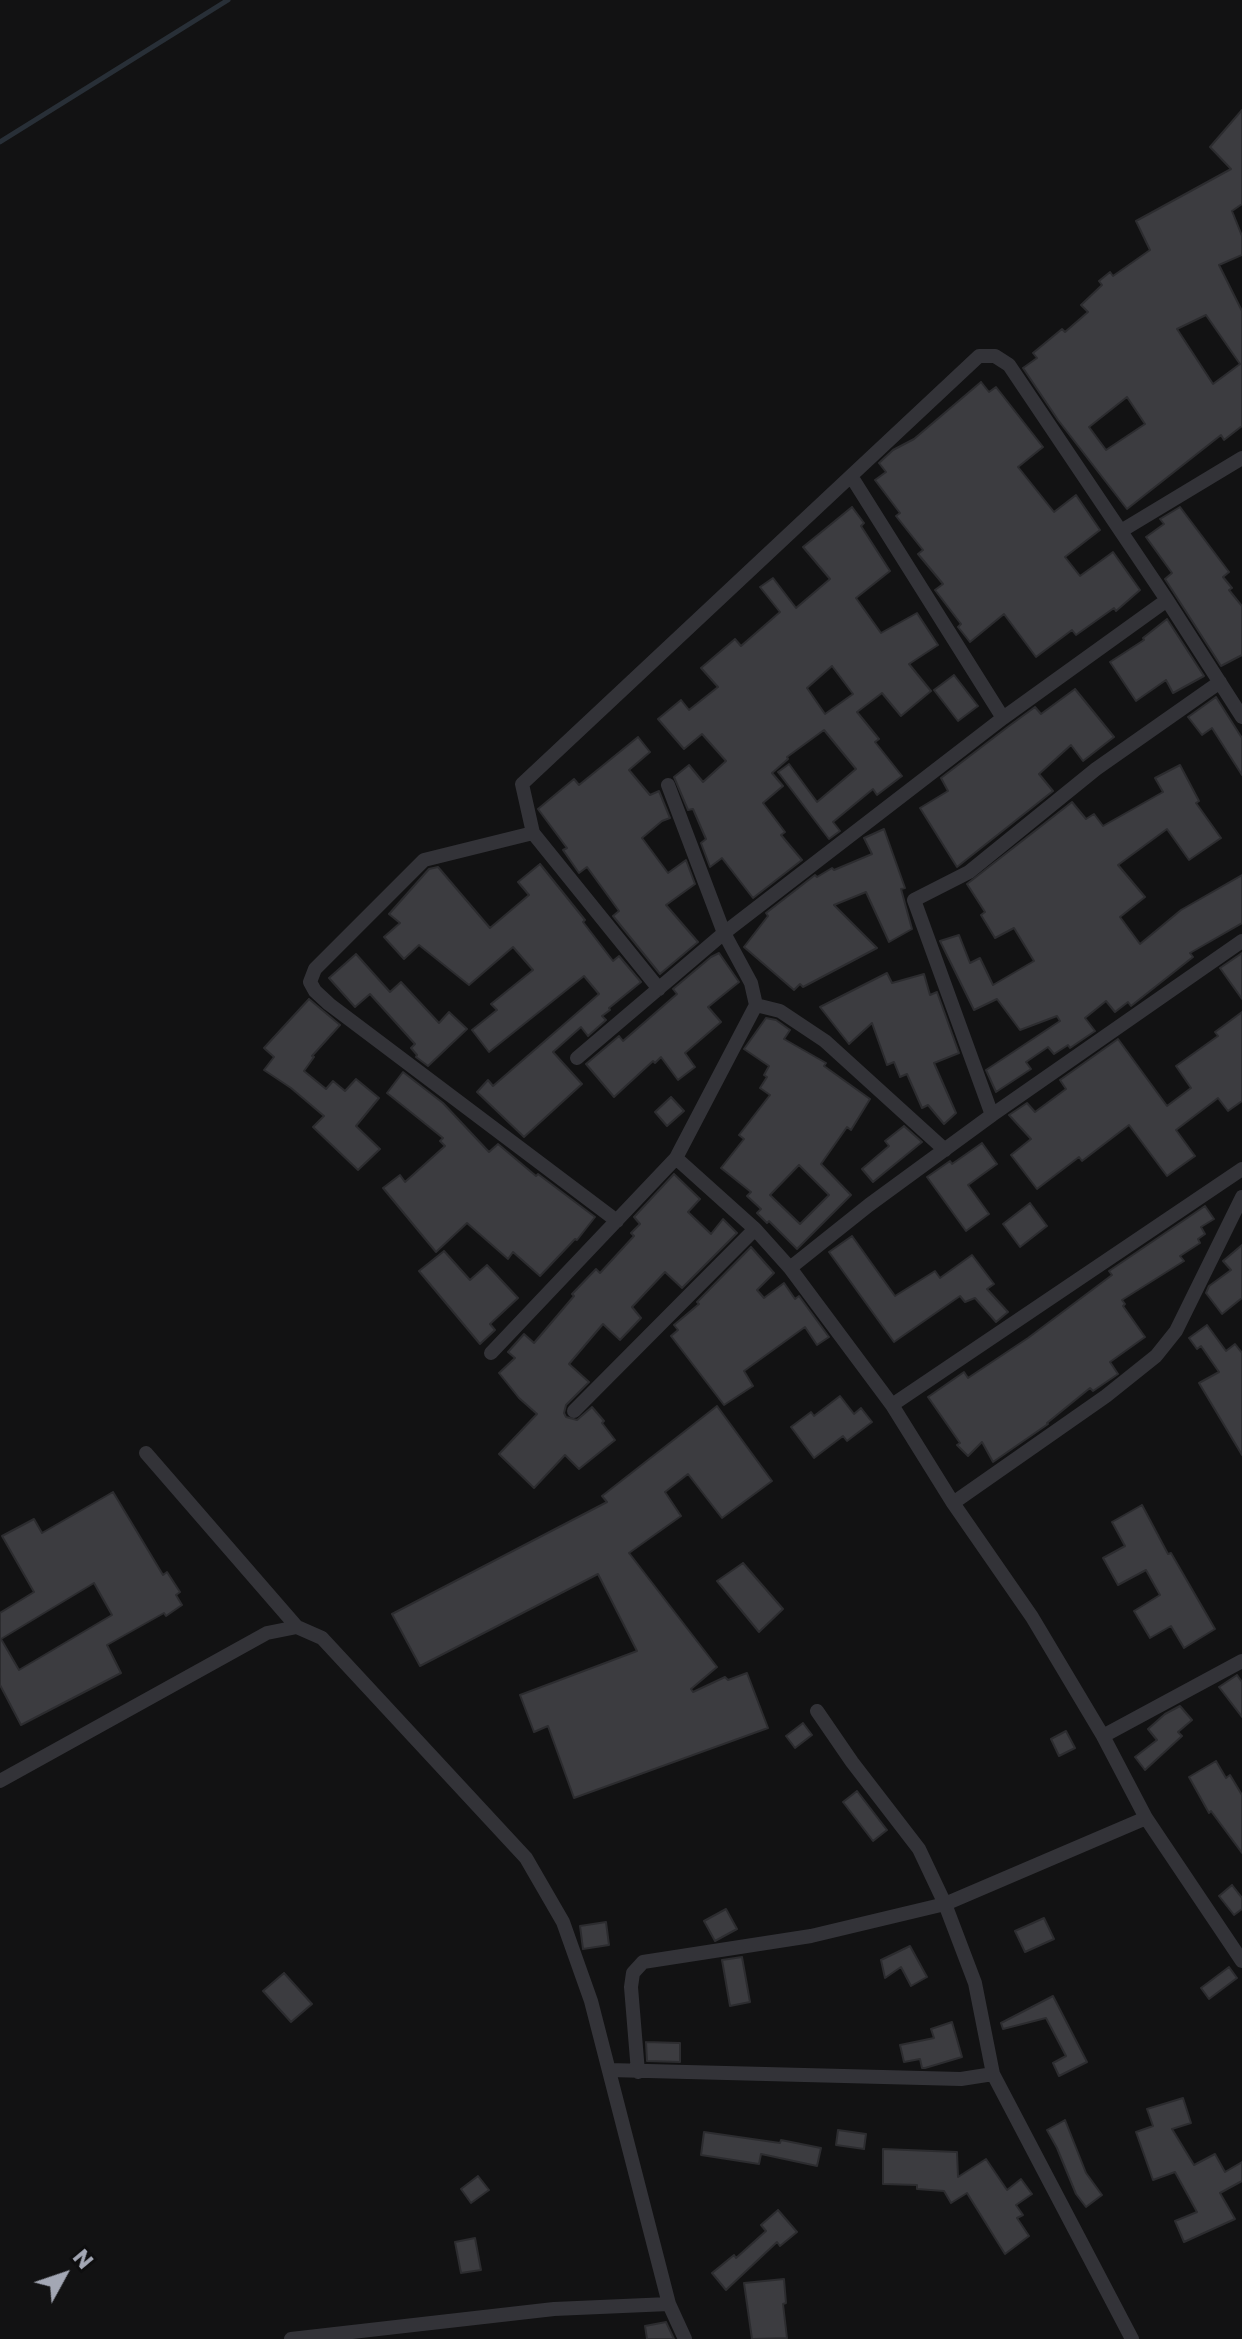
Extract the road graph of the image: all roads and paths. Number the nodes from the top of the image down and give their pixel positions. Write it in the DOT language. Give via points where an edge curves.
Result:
graph roads {
  1 [pos="1242,458"];
  2 [pos="851,476"];
  3 [pos="1121,531"];
  4 [pos="1167,600"];
  5 [pos="1220,682"];
  6 [pos="1242,717"];
  7 [pos="1003,718"];
  8 [pos="668,785"];
  9 [pos="533,833"];
  10 [pos="724,933"];
  11 [pos="1242,941"];
  12 [pos="659,989"];
  13 [pos="756,1005"];
  14 [pos="577,1058"];
  15 [pos="992,1115"];
  16 [pos="945,1150"];
  17 [pos="676,1158"];
  18 [pos="1242,1169"];
  19 [pos="1242,1197"];
  20 [pos="617,1221"];
  21 [pos="755,1229"];
  22 [pos="790,1268"];
  23 [pos="491,1353"];
  24 [pos="892,1405"];
  25 [pos="574,1411"];
  26 [pos="146,1453"];
  27 [pos="953,1503"];
  28 [pos="297,1627"];
  29 [pos="1240,1665"];
  30 [pos="817,1711"];
  31 [pos="1103,1736"];
  32 [pos="0,1781"];
  33 [pos="1146,1818"];
  34 [pos="945,1904"];
  35 [pos="1242,1961"];
  36 [pos="609,2070"];
  37 [pos="638,2072"];
  38 [pos="993,2074"];
  39 [pos="669,2304"];
  40 [pos="291,2339"];
  41 [pos="685,2339"];
  42 [pos="1132,2339"];
  1 -- 3 [label="street"];
  2 -- 3 [label="street" via="979,356 995,356 1009,365"];
  2 -- 7 [label="street"];
  2 -- 9 [label="street" via="522,784"];
  3 -- 4 [label="street"];
  4 -- 5 [label="street"];
  4 -- 7 [label="street"];
  5 -- 6 [label="street"];
  5 -- 15 [label="street" via="1096,769 969,872 914,900"];
  7 -- 10 [label="street"];
  8 -- 10 [label="street"];
  9 -- 12 [label="street"];
  9 -- 20 [label="street" via="424,860 315,969 310,982 329,1004"];
  10 -- 12 [label="street"];
  10 -- 13 [label="street" via="751,983"];
  11 -- 15 [label="street"];
  12 -- 14 [label="street"];
  13 -- 16 [label="street" via="780,1011 825,1041"];
  13 -- 17 [label="street"];
  15 -- 16 [label="street"];
  16 -- 22 [label="street"];
  17 -- 20 [label="street"];
  17 -- 21 [label="street"];
  18 -- 24 [label="street"];
  19 -- 27 [label="street" via="1176,1331 1156,1356"];
  20 -- 23 [label="street"];
  21 -- 22 [label="street"];
  21 -- 25 [label="street"];
  22 -- 24 [label="street"];
  24 -- 27 [label="street"];
  26 -- 28 [label="street"];
  27 -- 31 [label="street" via="1032,1617"];
  28 -- 32 [label="street" via="267,1633"];
  28 -- 36 [label="street" via="322,1638 526,1858 563,1922"];
  29 -- 31 [label="street"];
  30 -- 34 [label="street" via="919,1849"];
  31 -- 33 [label="street"];
  33 -- 34 [label="street"];
  33 -- 35 [label="street"];
  34 -- 37 [label="street" via="811,1936 643,1962 633,1973 631,1987"];
  34 -- 38 [label="street" via="975,1983"];
  36 -- 37 [label="street"];
  36 -- 39 [label="street"];
  37 -- 38 [label="street" via="961,2079"];
  38 -- 42 [label="street"];
  39 -- 40 [label="street" via="554,2309"];
  39 -- 41 [label="street"];
}
